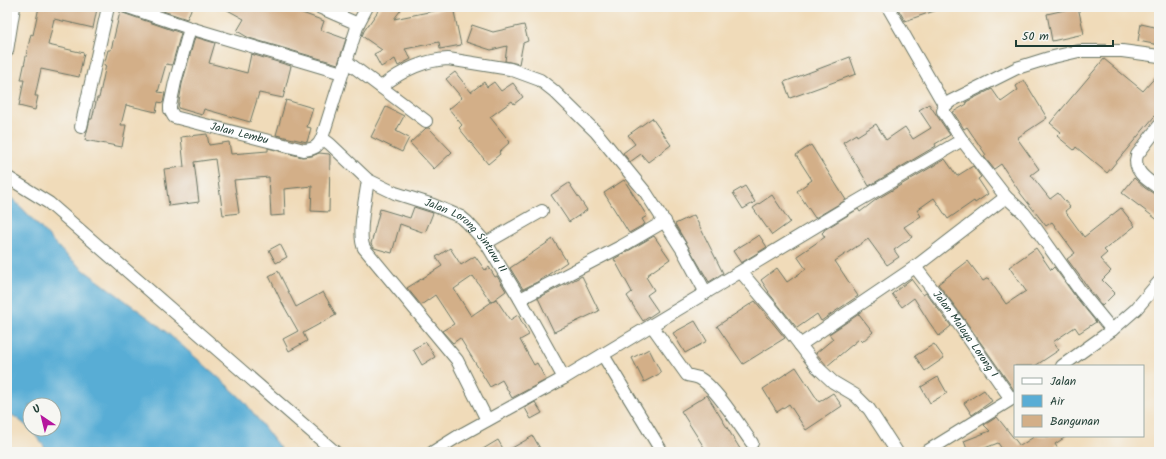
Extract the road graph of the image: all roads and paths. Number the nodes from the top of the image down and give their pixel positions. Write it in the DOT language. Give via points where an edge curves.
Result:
graph roads {
  1 [pos="14,7"];
  2 [pos="108,7"];
  3 [pos="128,7"];
  4 [pos="319,7"];
  5 [pos="367,7"];
  6 [pos="888,7"];
  7 [pos="358,24"];
  8 [pos="190,28"];
  9 [pos="7,51"];
  10 [pos="1159,56"];
  11 [pos="344,67"];
  12 [pos="381,87"];
  13 [pos="945,106"];
  14 [pos="426,121"];
  15 [pos="1159,126"];
  16 [pos="81,127"];
  17 [pos="322,138"];
  18 [pos="962,140"];
  19 [pos="7,177"];
  20 [pos="368,180"];
  21 [pos="1159,188"];
  22 [pos="1006,197"];
  23 [pos="542,211"];
  24 [pos="665,221"];
  25 [pos="486,243"];
  26 [pos="915,267"];
  27 [pos="741,272"];
  28 [pos="1159,282"];
  29 [pos="706,293"];
  30 [pos="520,299"];
  31 [pos="652,326"];
  32 [pos="1112,330"];
  33 [pos="800,346"];
  34 [pos="602,355"];
  35 [pos="1063,365"];
  36 [pos="564,378"];
  37 [pos="1013,398"];
  38 [pos="487,420"];
  39 [pos="752,443"];
  40 [pos="335,452"];
  41 [pos="433,452"];
  42 [pos="662,452"];
  43 [pos="897,452"];
  44 [pos="926,452"];
  1 -- 9 [label="street"];
  2 -- 16 [label="street"];
  3 -- 8 [label="street"];
  4 -- 7 [label="street"];
  5 -- 7 [label="street"];
  6 -- 13 [label="street"];
  7 -- 11 [label="street"];
  8 -- 11 [label="street"];
  8 -- 17 [label="street, Jalan Lembu" via="170,106 174,117 304,150 313,150"];
  10 -- 13 [label="street" via="1122,51 1079,51 1049,58 1017,68"];
  11 -- 12 [label="street"];
  11 -- 17 [label="street"];
  12 -- 14 [label="street"];
  12 -- 24 [label="street" via="410,68 441,59 510,69 540,80 552,88 596,132 646,193"];
  13 -- 18 [label="street" via="943,111"];
  15 -- 21 [label="street" via="1135,159 1144,177"];
  17 -- 20 [label="street, Jalan Lorong Sintuvu II"];
  18 -- 22 [label="street"];
  18 -- 27 [label="street"];
  19 -- 40 [label="street" via="49,203"];
  20 -- 25 [label="street, Jalan Lorong Sintuvu II" via="394,193 461,217"];
  20 -- 38 [label="street" via="361,243 457,360"];
  22 -- 26 [label="street"];
  22 -- 32 [label="street" via="1029,219 1081,292"];
  23 -- 25 [label="street"];
  24 -- 29 [label="street"];
  24 -- 30 [label="street"];
  25 -- 30 [label="street, Jalan Lorong Sintuvu II"];
  26 -- 33 [label="street"];
  26 -- 37 [label="street, Jalan Malaya Lorong I"];
  27 -- 29 [label="street"];
  27 -- 33 [label="street"];
  28 -- 32 [label="street" via="1136,309"];
  29 -- 31 [label="street"];
  30 -- 36 [label="street, Jalan Lorong Sintuvu II"];
  31 -- 34 [label="street"];
  31 -- 39 [label="street" via="687,375 705,382"];
  32 -- 35 [label="street"];
  33 -- 43 [label="street" via="833,382 855,395 869,409"];
  34 -- 36 [label="street"];
  34 -- 42 [label="street"];
  36 -- 38 [label="street"];
  37 -- 44 [label="street, Jalan Malaya Lorong I"];
  38 -- 41 [label="street"];
}
